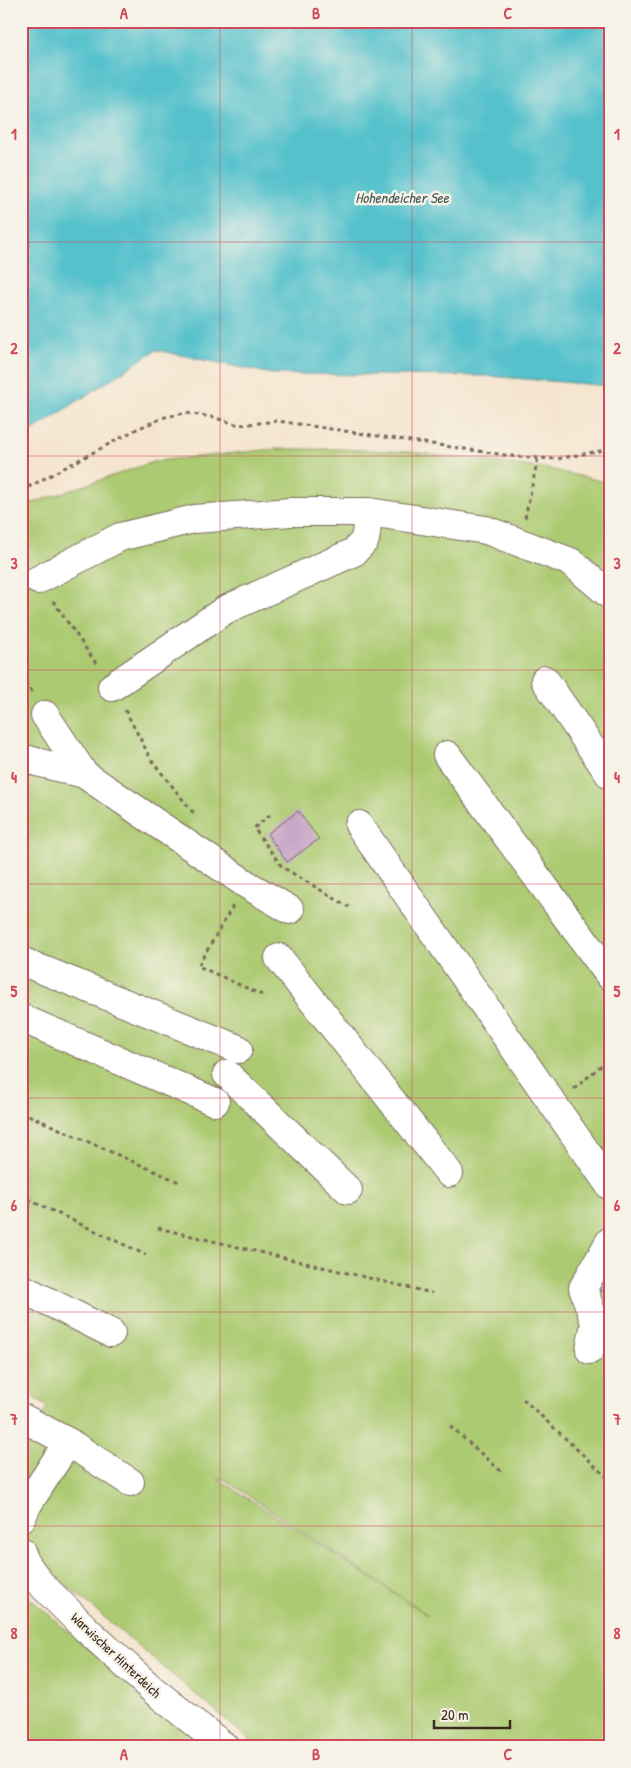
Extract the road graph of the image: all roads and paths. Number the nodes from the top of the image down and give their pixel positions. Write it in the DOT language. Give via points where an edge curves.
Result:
graph roads {
  1 [pos="610,449"];
  2 [pos="538,458"];
  3 [pos="21,491"];
  4 [pos="369,512"];
  5 [pos="520,543"];
  6 [pos="38,580"];
  7 [pos="610,595"];
  8 [pos="545,680"];
  9 [pos="112,687"];
  10 [pos="45,715"];
  11 [pos="447,755"];
  12 [pos="26,759"];
  13 [pos="84,774"];
  14 [pos="610,775"];
  15 [pos="270,815"];
  16 [pos="359,825"];
  17 [pos="246,884"];
  18 [pos="349,907"];
  19 [pos="290,910"];
  20 [pos="279,958"];
  21 [pos="21,961"];
  22 [pos="610,976"];
  23 [pos="262,995"];
  24 [pos="21,1018"];
  25 [pos="238,1049"];
  26 [pos="610,1058"];
  27 [pos="227,1074"];
  28 [pos="214,1102"];
  29 [pos="554,1106"];
  30 [pos="21,1112"];
  31 [pos="449,1173"];
  32 [pos="179,1182"];
  33 [pos="610,1186"];
  34 [pos="348,1190"];
  35 [pos="21,1196"];
  36 [pos="158,1228"];
  37 [pos="610,1241"];
  38 [pos="146,1255"];
  39 [pos="21,1288"];
  40 [pos="432,1293"];
  41 [pos="111,1333"];
  42 [pos="590,1350"];
  43 [pos="523,1399"];
  44 [pos="21,1417"];
  45 [pos="450,1426"];
  46 [pos="68,1442"];
  47 [pos="502,1472"];
  48 [pos="610,1480"];
  49 [pos="130,1482"];
  50 [pos="21,1519"];
  51 [pos="21,1550"];
  52 [pos="225,1747"];
  1 -- 2 [label="path" via="557,459"];
  2 -- 3 [label="path" via="278,421 238,425 186,413 165,417 137,429"];
  2 -- 5 [label="path"];
  4 -- 5 [label="street" via="486,530"];
  4 -- 6 [label="street" via="291,512 194,519 120,537"];
  4 -- 9 [label="street" via="365,540 354,552 225,610"];
  5 -- 7 [label="street" via="570,562"];
  8 -- 14 [label="street"];
  10 -- 13 [label="street"];
  11 -- 22 [label="street"];
  12 -- 13 [label="street"];
  13 -- 17 [label="street"];
  15 -- 18 [label="path" via="254,828 282,867"];
  16 -- 29 [label="street"];
  17 -- 19 [label="street"];
  17 -- 23 [label="path" via="198,966"];
  20 -- 31 [label="street"];
  21 -- 25 [label="street"];
  24 -- 28 [label="street"];
  26 -- 29 [label="path"];
  27 -- 34 [label="street"];
  29 -- 33 [label="street"];
  30 -- 32 [label="path"];
  35 -- 38 [label="path"];
  36 -- 40 [label="path"];
  37 -- 42 [label="street" via="583,1288 595,1323"];
  39 -- 41 [label="street"];
  43 -- 48 [label="path"];
  44 -- 46 [label="street"];
  45 -- 47 [label="path"];
  46 -- 49 [label="street"];
  46 -- 50 [label="street"];
  51 -- 52 [label="street, Warwischer Hinterdeich" via="25,1562 40,1583 86,1628 153,1690"];
}
